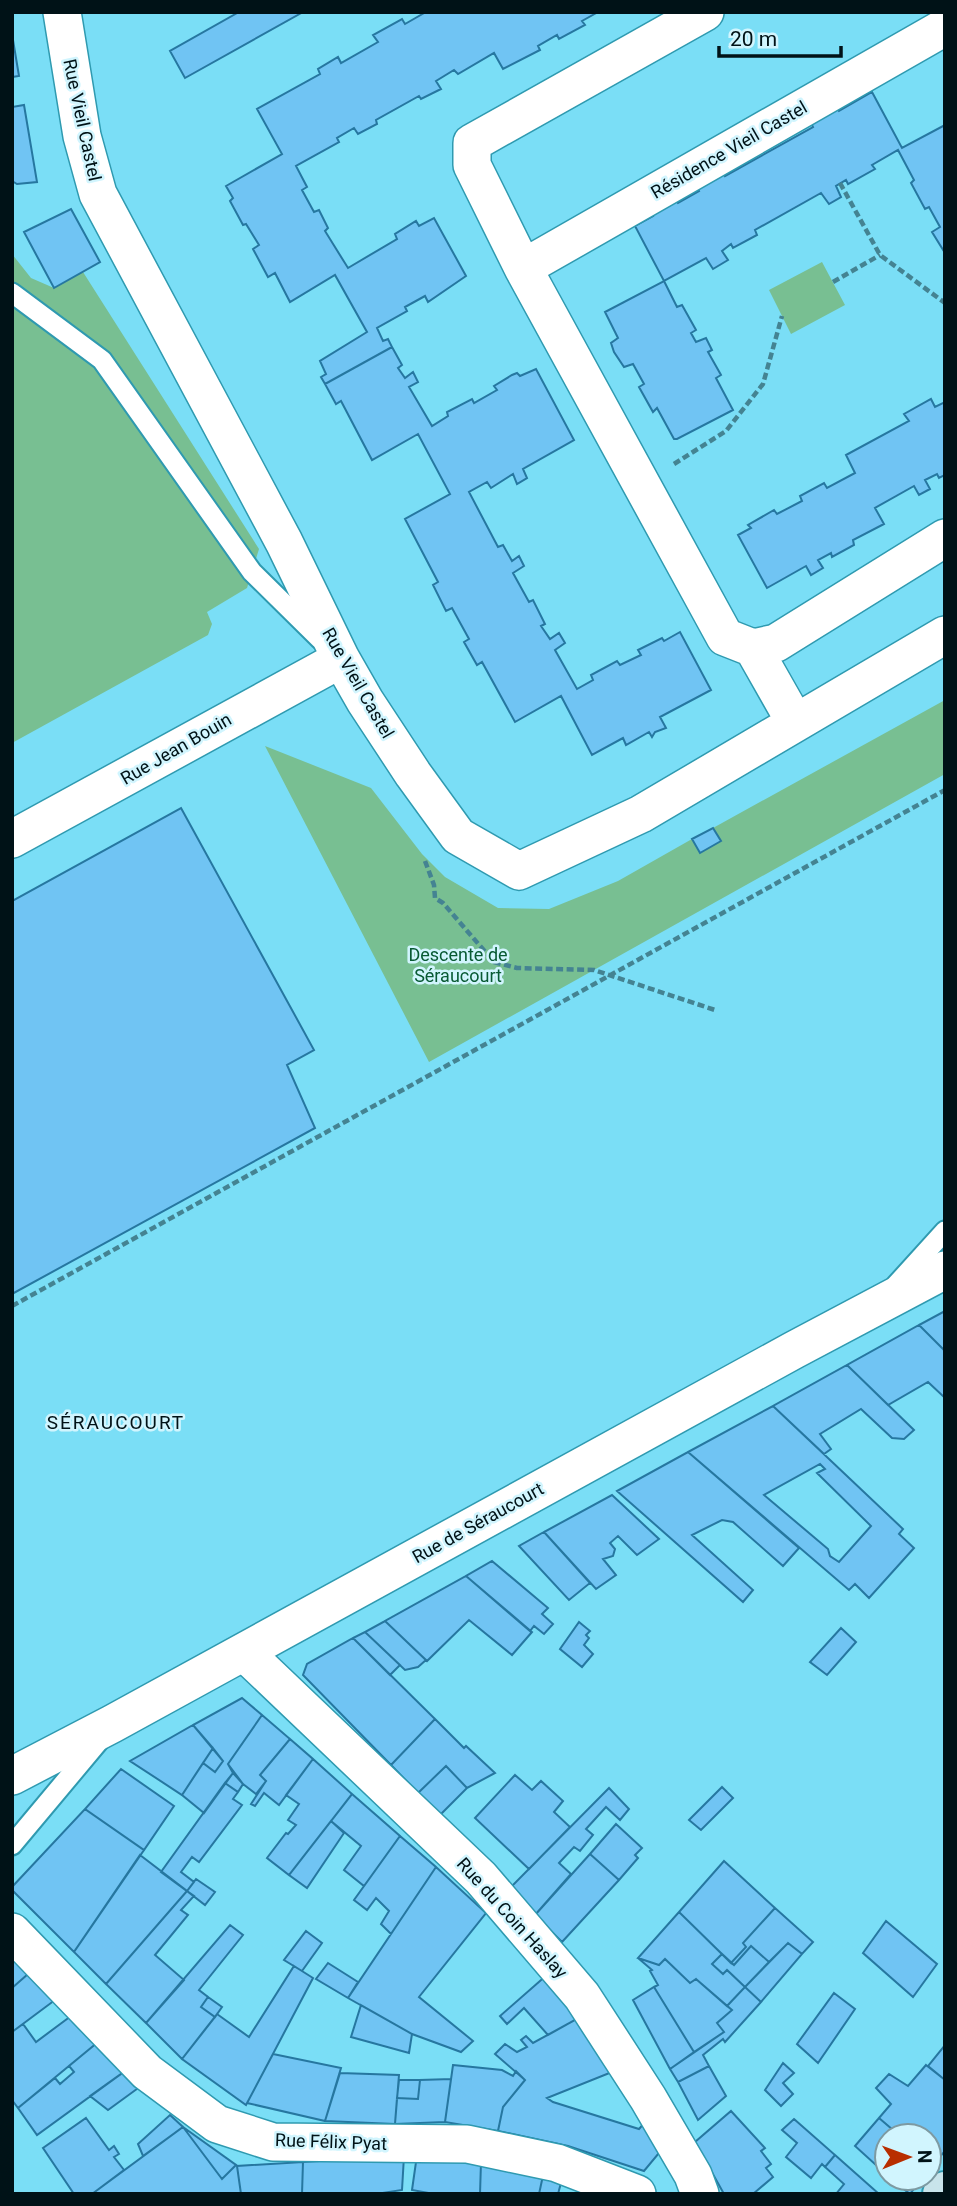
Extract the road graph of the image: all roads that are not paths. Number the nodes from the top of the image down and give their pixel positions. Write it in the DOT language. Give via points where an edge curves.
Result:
graph roads {
  1 [pos="62,12"];
  2 [pos="705,12"];
  3 [pos="938,30"];
  4 [pos="523,268"];
  5 [pos="12,293"];
  6 [pos="945,538"];
  7 [pos="945,635"];
  8 [pos="753,648"];
  9 [pos="341,659"];
  10 [pos="795,722"];
  11 [pos="12,839"];
  12 [pos="945,1231"];
  13 [pos="945,1270"];
  14 [pos="875,1307"];
  15 [pos="244,1652"];
  16 [pos="112,1724"];
  17 [pos="12,1776"];
  18 [pos="12,1845"];
  19 [pos="12,1931"];
  20 [pos="637,2194"];
  21 [pos="700,2194"];
  1 -- 9 [label="street, Rue Vieil Castel" via="82,136 98,194 284,542"];
  2 -- 4 [label="street" via="472,143 472,165"];
  3 -- 4 [label="street, Résidence Vieil Castel"];
  4 -- 8 [label="street" via="725,637"];
  5 -- 9 [label="lane" via="102,360 252,572"];
  6 -- 8 [label="street" via="776,643"];
  7 -- 10 [label="street, Rue Vieil Castel"];
  8 -- 10 [label="street"];
  9 -- 10 [label="street, Rue Vieil Castel" via="406,764 458,836 519,870 641,814"];
  9 -- 11 [label="street, Rue Jean Bouin"];
  12 -- 14 [label="lane"];
  13 -- 14 [label="street, Rue de Séraucourt"];
  14 -- 15 [label="street, Rue de Séraucourt"];
  15 -- 16 [label="street, Rue de Séraucourt"];
  15 -- 21 [label="street, Rue du Coin Haslay" via="481,1878 582,1996 654,2109"];
  16 -- 17 [label="street, Rue de Séraucourt"];
  16 -- 18 [label="lane"];
  19 -- 20 [label="street, Rue Félix Pyat" via="147,2072 217,2123 273,2142 467,2144 557,2163"];
}
